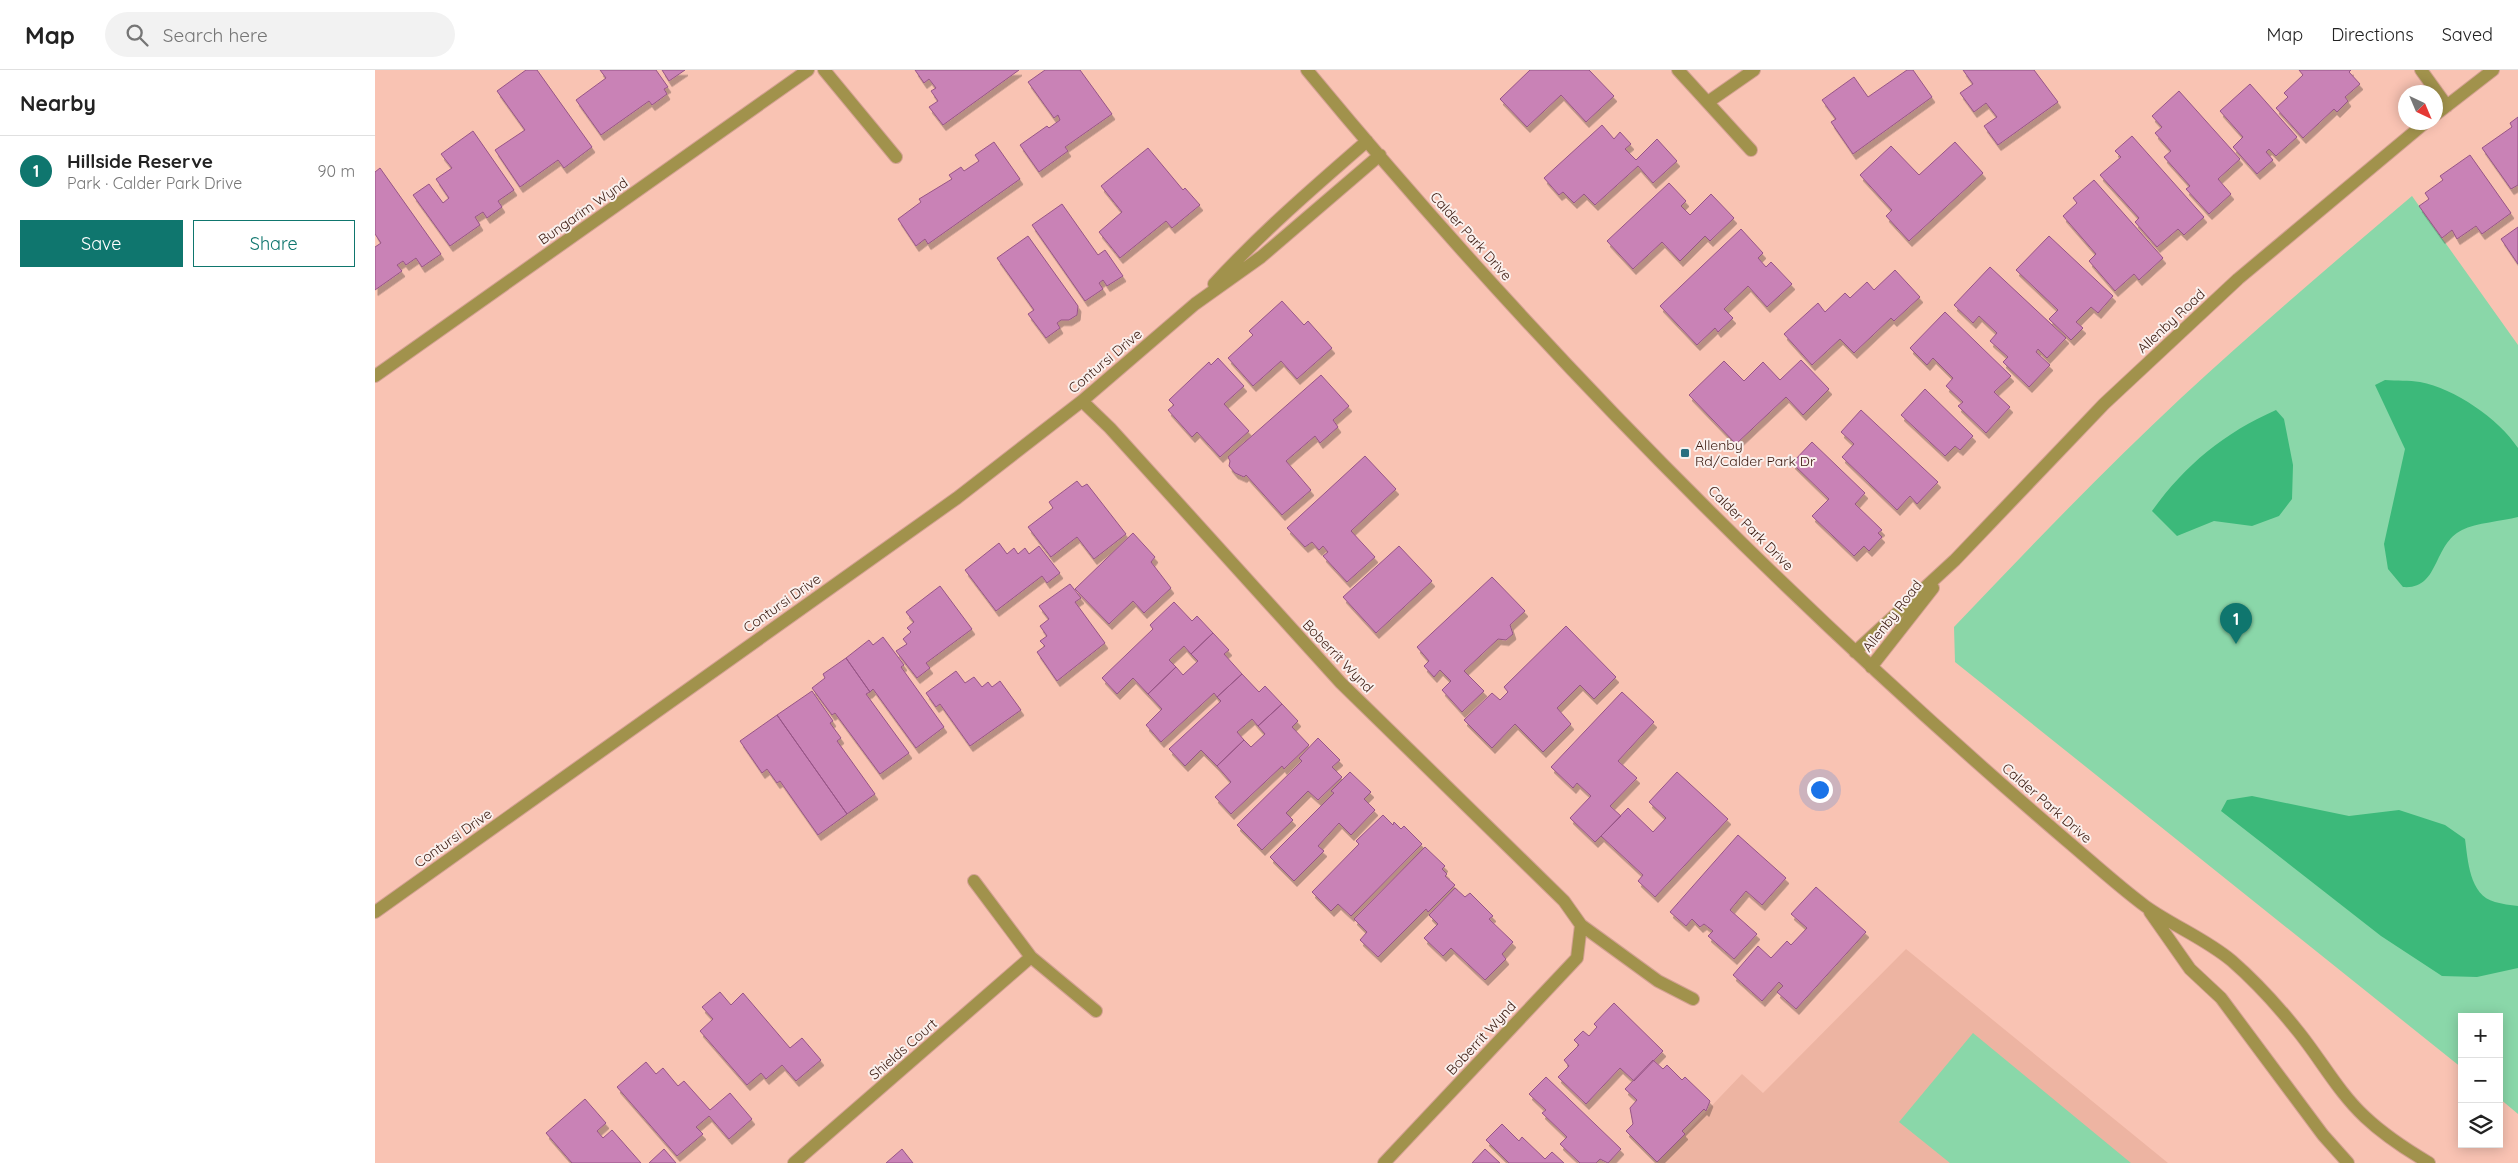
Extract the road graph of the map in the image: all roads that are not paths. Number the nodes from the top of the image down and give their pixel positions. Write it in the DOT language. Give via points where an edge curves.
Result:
graph roads {
  1 [pos="808,70"];
  2 [pos="824,70"];
  3 [pos="1307,70"];
  4 [pos="1678,70"];
  5 [pos="1754,70"];
  6 [pos="2421,70"];
  7 [pos="2493,70"];
  8 [pos="1708,102"];
  9 [pos="2447,106"];
  10 [pos="2443,109"];
  11 [pos="2416,130"];
  12 [pos="1367,141"];
  13 [pos="1751,150"];
  14 [pos="1380,155"];
  15 [pos="896,157"];
  16 [pos="1195,304"];
  17 [pos="375,376"];
  18 [pos="1082,401"];
  19 [pos="1955,560"];
  20 [pos="1855,652"];
  21 [pos="1871,667"];
  22 [pos="974,880"];
  23 [pos="2147,907"];
  24 [pos="375,912"];
  25 [pos="1581,924"];
  26 [pos="1031,957"];
  27 [pos="1693,999"];
  28 [pos="1096,1011"];
  29 [pos="794,1163"];
  30 [pos="1384,1163"];
  31 [pos="2348,1163"];
  32 [pos="2429,1163"];
  1 -- 17 [label="street, Bungarim Wynd"];
  2 -- 15 [label="street"];
  3 -- 12 [label="street, Calder Park Drive"];
  4 -- 8 [label="street"];
  5 -- 8 [label="street"];
  6 -- 9 [label="street"];
  7 -- 9 [label="street"];
  8 -- 13 [label="street"];
  9 -- 10 [label="street"];
  11 -- 19 [label="street, Allenby Road" via="2238,279 2103,404"];
  12 -- 14 [label="street, Calder Park Drive"];
  12 -- 16 [label="street, Contursi Drive" via="1250,246"];
  14 -- 16 [label="street, Contursi Drive" via="1261,257"];
  14 -- 20 [label="street, Calder Park Drive" via="1547,343"];
  16 -- 18 [label="street, Contursi Drive"];
  18 -- 24 [label="street, Contursi Drive" via="957,498"];
  18 -- 25 [label="street, Boberrit Wynd" via="1341,683 1564,900"];
  19 -- 20 [label="street, Allenby Road"];
  19 -- 21 [label="street, Allenby Road"];
  20 -- 21 [label="street, Calder Park Drive"];
  21 -- 23 [label="street, Calder Park Drive" via="2068,842"];
  22 -- 26 [label="street"];
  23 -- 31 [label="street, Calder Park Drive" via="2191,968 2221,998 2323,1135"];
  23 -- 32 [label="street, Calder Park Drive" via="2227,957 2261,987 2364,1116"];
  25 -- 27 [label="street, Boberrit Wynd" via="1658,981"];
  25 -- 30 [label="street, Boberrit Wynd" via="1577,958"];
  26 -- 28 [label="street"];
  26 -- 29 [label="street, Shields Court"];
}
